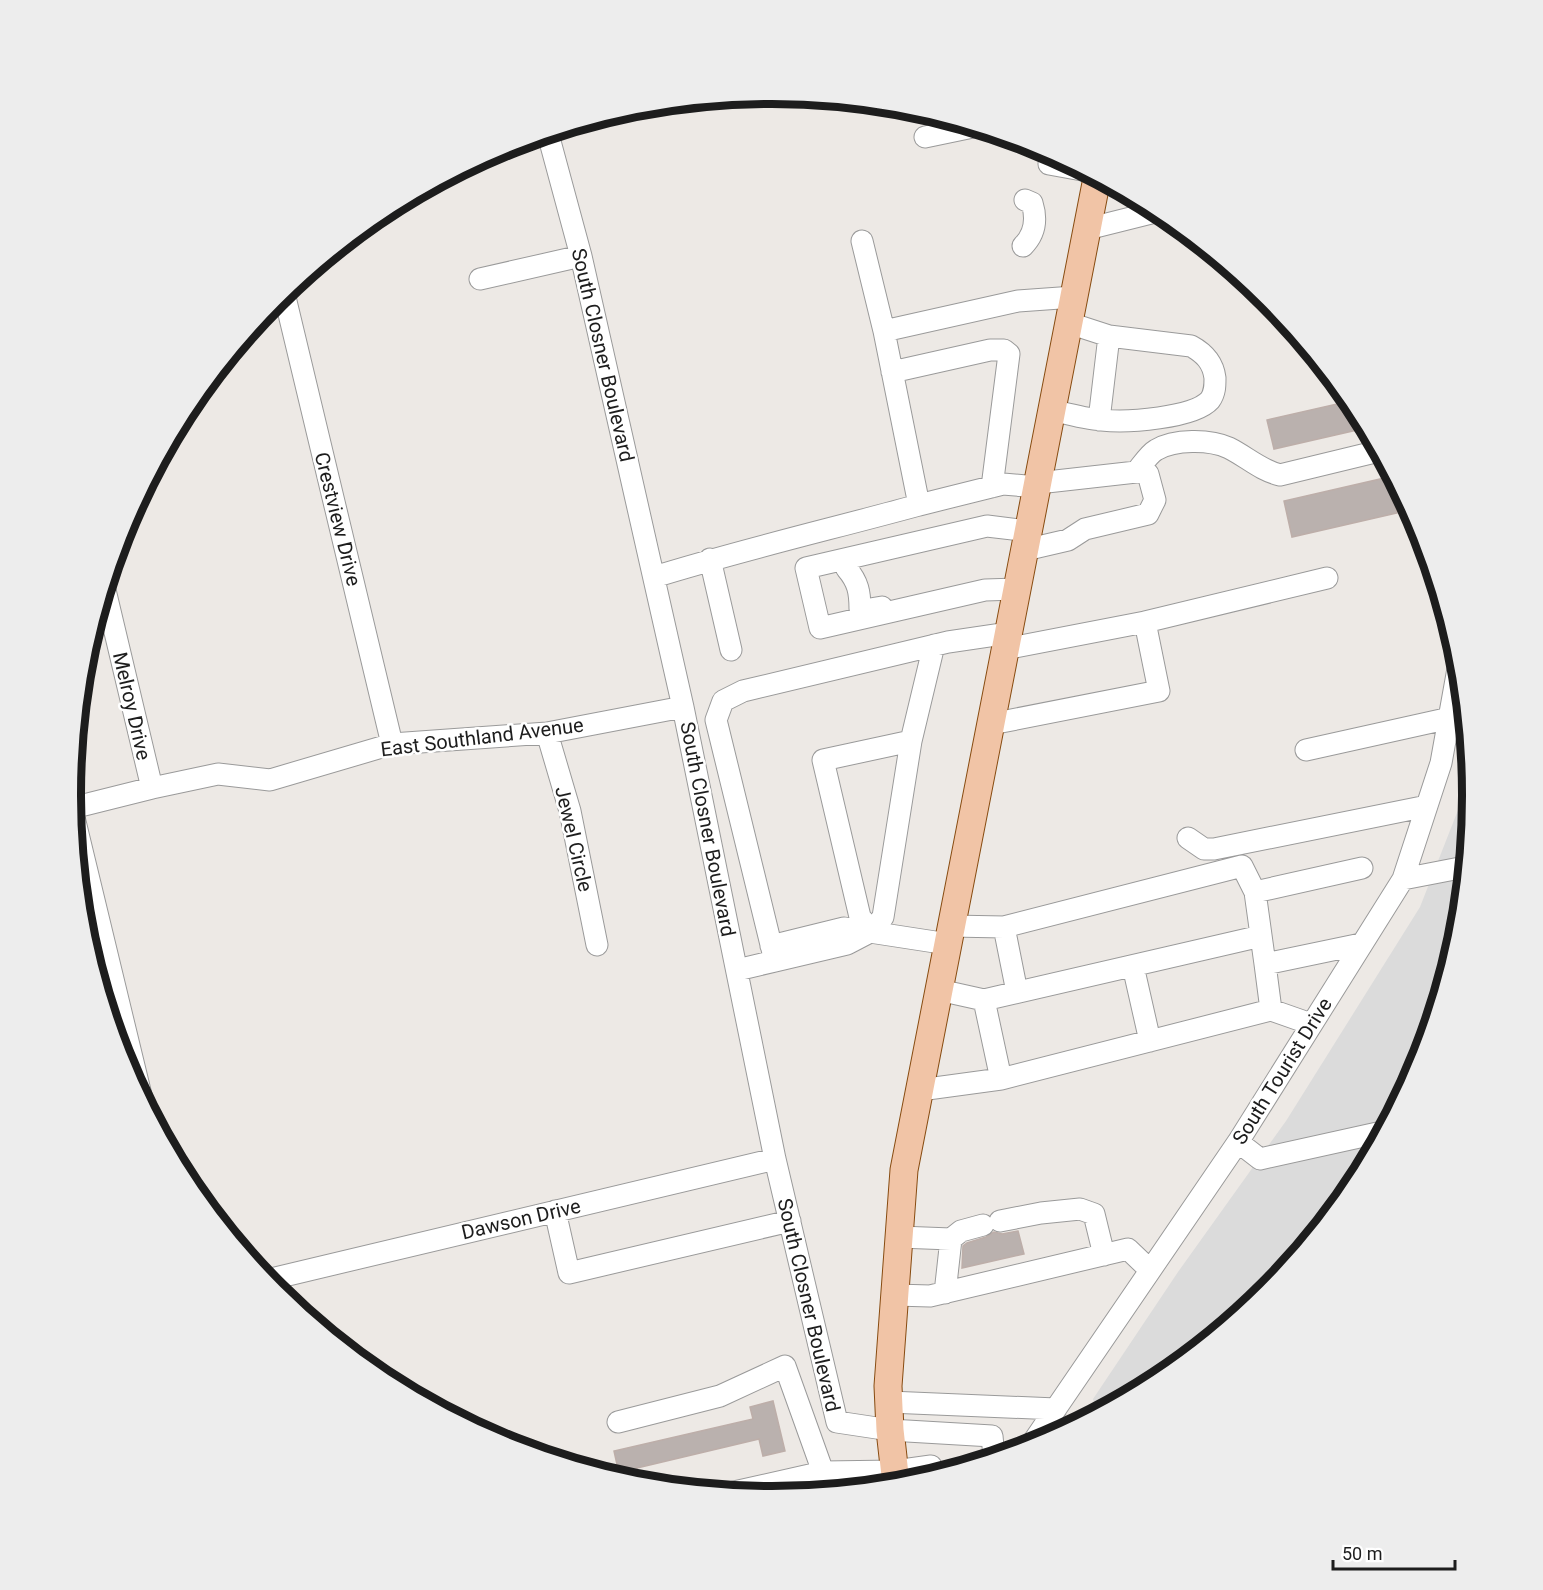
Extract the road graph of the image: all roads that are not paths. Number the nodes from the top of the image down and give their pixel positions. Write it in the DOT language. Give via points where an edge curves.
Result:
graph roads {
  1 [pos="957,130"];
  2 [pos="925,137"];
  3 [pos="550,141"];
  4 [pos="1095,186"];
  5 [pos="1025,200"];
  6 [pos="1145,215"];
  7 [pos="1087,229"];
  8 [pos="862,241"];
  9 [pos="1023,246"];
  10 [pos="581,256"];
  11 [pos="480,279"];
  12 [pos="1074,297"];
  13 [pos="287,304"];
  14 [pos="1069,323"];
  15 [pos="884,331"];
  16 [pos="1109,336"];
  17 [pos="892,372"];
  18 [pos="1052,410"];
  19 [pos="1099,420"];
  20 [pos="1371,454"];
  21 [pos="1137,471"];
  22 [pos="1037,485"];
  23 [pos="992,487"];
  24 [pos="919,505"];
  25 [pos="800,537"];
  26 [pos="1026,541"];
  27 [pos="710,559"];
  28 [pos="850,563"];
  29 [pos="806,568"];
  30 [pos="654,577"];
  31 [pos="1327,578"];
  32 [pos="1017,589"];
  33 [pos="957,596"];
  34 [pos="108,605"];
  35 [pos="1145,622"];
  36 [pos="1007,641"];
  37 [pos="934,645"];
  38 [pos="731,650"];
  39 [pos="683,707"];
  40 [pos="1455,711"];
  41 [pos="991,723"];
  42 [pos="547,733"];
  43 [pos="911,741"];
  44 [pos="392,744"];
  45 [pos="1306,750"];
  46 [pos="152,788"];
  47 [pos="81,806"];
  48 [pos="1427,806"];
  49 [pos="1188,838"];
  50 [pos="84,858"];
  51 [pos="1362,868"];
  52 [pos="1458,869"];
  53 [pos="1403,879"];
  54 [pos="1255,892"];
  55 [pos="1004,927"];
  56 [pos="872,931"];
  57 [pos="950,935"];
  58 [pos="1261,936"];
  59 [pos="1361,944"];
  60 [pos="597,945"];
  61 [pos="773,953"];
  62 [pos="1265,964"];
  63 [pos="1133,966"];
  64 [pos="737,970"];
  65 [pos="939,990"];
  66 [pos="1017,992"];
  67 [pos="984,1000"];
  68 [pos="1271,1010"];
  69 [pos="1311,1024"];
  70 [pos="1150,1041"];
  71 [pos="130,1047"];
  72 [pos="1001,1079"];
  73 [pos="920,1090"];
  74 [pos="1372,1134"];
  75 [pos="1238,1142"];
  76 [pos="775,1159"];
  77 [pos="555,1211"];
  78 [pos="790,1221"];
  79 [pos="899,1237"];
  80 [pos="951,1239"];
  81 [pos="1104,1255"];
  82 [pos="1150,1270"];
  83 [pos="278,1277"];
  84 [pos="945,1293"];
  85 [pos="895,1295"];
  86 [pos="889,1402"];
  87 [pos="1056,1409"];
  88 [pos="618,1422"];
  89 [pos="890,1430"];
  90 [pos="1040,1431"];
  91 [pos="931,1432"];
  92 [pos="994,1449"];
  93 [pos="931,1466"];
  94 [pos="823,1472"];
  95 [pos="895,1474"];
  96 [pos="883,1476"];
  97 [pos="763,1486"];
  1 -- 2 [label="street"];
  3 -- 10 [label="street, South Closner Boulevard"];
  4 -- 7 [label="main road"];
  5 -- 9 [label="street" via="1032,203 1035,214 1031,238"];
  6 -- 7 [label="street"];
  7 -- 12 [label="main road"];
  8 -- 15 [label="street"];
  10 -- 11 [label="street"];
  10 -- 30 [label="street, South Closner Boulevard"];
  12 -- 14 [label="main road"];
  12 -- 15 [label="street" via="1018,301"];
  13 -- 44 [label="street, Crestview Drive"];
  14 -- 16 [label="street"];
  14 -- 18 [label="main road"];
  15 -- 17 [label="street"];
  16 -- 19 [label="street"];
  16 -- 19 [label="street" via="1191,346 1202,352 1214,372 1214,392 1201,408 1191,411 1138,421"];
  17 -- 23 [label="street" via="990,350 1009,354"];
  17 -- 24 [label="street"];
  18 -- 19 [label="street"];
  18 -- 22 [label="main road"];
  20 -- 21 [label="street" via="1280,475 1265,471 1216,443 1191,442 1155,450"];
  21 -- 22 [label="street"];
  21 -- 26 [label="street" via="1148,474 1155,500 1148,514 1085,529 1068,540"];
  22 -- 23 [label="street"];
  22 -- 26 [label="main road"];
  23 -- 24 [label="street"];
  24 -- 25 [label="street"];
  25 -- 27 [label="street"];
  25 -- 29 [label="street"];
  26 -- 28 [label="street" via="987,526"];
  26 -- 32 [label="main road"];
  27 -- 30 [label="street"];
  27 -- 38 [label="street"];
  28 -- 29 [label="street"];
  28 -- 33 [label="street" via="860,592 860,609 934,594"];
  29 -- 33 [label="street" via="820,628"];
  30 -- 39 [label="street, South Closner Boulevard"];
  31 -- 35 [label="street"];
  32 -- 33 [label="street"];
  32 -- 36 [label="main road"];
  34 -- 46 [label="street, Melroy Drive"];
  35 -- 36 [label="street"];
  35 -- 41 [label="street" via="1159,691"];
  36 -- 37 [label="street"];
  36 -- 41 [label="main road"];
  37 -- 43 [label="street"];
  37 -- 61 [label="street" via="743,691 723,701 716,720"];
  39 -- 42 [label="street, East Southland Avenue"];
  39 -- 64 [label="street, South Closner Boulevard"];
  40 -- 45 [label="street"];
  40 -- 48 [label="street, South Tourist Drive"];
  41 -- 57 [label="main road"];
  42 -- 44 [label="street, East Southland Avenue"];
  42 -- 60 [label="street, Jewel Circle" via="570,811"];
  43 -- 56 [label="street" via="883,917"];
  43 -- 56 [label="street" via="823,760 860,917"];
  44 -- 46 [label="street, East Southland Avenue" via="270,780 218,774"];
  46 -- 47 [label="street, East Southland Avenue"];
  48 -- 49 [label="street" via="1214,849 1204,849"];
  48 -- 53 [label="street, South Tourist Drive"];
  50 -- 71 [label="street"];
  51 -- 54 [label="street"];
  52 -- 53 [label="street"];
  53 -- 59 [label="street, South Tourist Drive"];
  54 -- 55 [label="street" via="1242,866"];
  54 -- 58 [label="street"];
  55 -- 57 [label="street"];
  55 -- 66 [label="street"];
  56 -- 57 [label="street"];
  56 -- 61 [label="street" via="844,928"];
  57 -- 65 [label="main road"];
  58 -- 62 [label="street"];
  58 -- 63 [label="street"];
  59 -- 62 [label="street"];
  59 -- 69 [label="street, South Tourist Drive"];
  61 -- 64 [label="street"];
  62 -- 68 [label="street"];
  63 -- 66 [label="street"];
  63 -- 70 [label="street"];
  64 -- 76 [label="street, South Closner Boulevard"];
  65 -- 67 [label="street"];
  65 -- 73 [label="main road"];
  66 -- 67 [label="street"];
  67 -- 72 [label="street"];
  68 -- 69 [label="street"];
  68 -- 70 [label="street"];
  69 -- 75 [label="street, South Tourist Drive"];
  70 -- 72 [label="street"];
  72 -- 73 [label="street"];
  73 -- 79 [label="main road" via="904,1170"];
  74 -- 75 [label="street" via="1260,1159"];
  75 -- 82 [label="street, South Tourist Drive"];
  76 -- 77 [label="street, Dawson Drive"];
  76 -- 78 [label="street, South Closner Boulevard"];
  77 -- 78 [label="street" via="569,1273"];
  77 -- 83 [label="street, Dawson Drive"];
  78 -- 89 [label="street, South Closner Boulevard" via="837,1422"];
  79 -- 80 [label="street"];
  79 -- 85 [label="main road"];
  80 -- 81 [label="street" via="961,1231 992,1223 1080,1209 1094,1214"];
  80 -- 84 [label="street"];
  81 -- 82 [label="street" via="1128,1249"];
  81 -- 84 [label="street"];
  82 -- 87 [label="street, South Tourist Drive"];
  84 -- 85 [label="street"];
  85 -- 86 [label="main road"];
  86 -- 87 [label="street"];
  86 -- 89 [label="main road"];
  87 -- 90 [label="street, South Tourist Drive"];
  88 -- 94 [label="street" via="720,1396 785,1366"];
  89 -- 91 [label="street"];
  89 -- 95 [label="main road"];
  91 -- 92 [label="street" via="993,1436"];
  91 -- 93 [label="street"];
  94 -- 96 [label="street"];
  94 -- 97 [label="street"];
}
